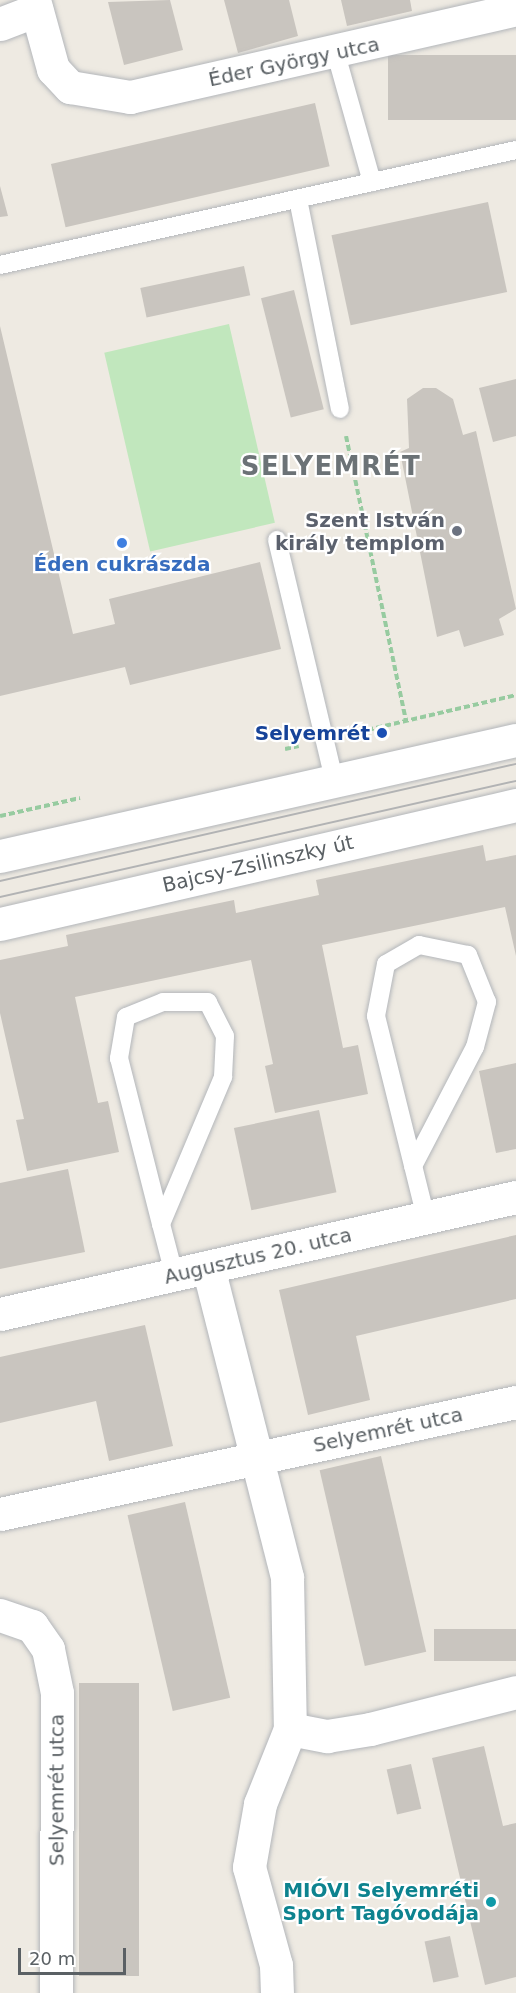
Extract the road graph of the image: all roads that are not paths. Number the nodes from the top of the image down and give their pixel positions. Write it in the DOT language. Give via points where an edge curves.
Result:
graph roads {
  1 [pos="35,5"];
  2 [pos="516,9"];
  3 [pos="0,24"];
  4 [pos="336,54"];
  5 [pos="516,150"];
  6 [pos="372,182"];
  7 [pos="298,199"];
  8 [pos="0,265"];
  9 [pos="340,408"];
  10 [pos="277,540"];
  11 [pos="516,740"];
  12 [pos="334,779"];
  13 [pos="516,805"];
  14 [pos="0,856"];
  15 [pos="0,924"];
  16 [pos="413,1166"];
  17 [pos="516,1197"];
  18 [pos="426,1218"];
  19 [pos="161,1224"];
  20 [pos="208,1267"];
  21 [pos="174,1275"];
  22 [pos="0,1314"];
  23 [pos="516,1402"];
  24 [pos="260,1458"];
  25 [pos="0,1514"];
  26 [pos="0,1615"];
  27 [pos="516,1692"];
  28 [pos="290,1729"];
  29 [pos="56,1993"];
  30 [pos="277,1993"];
  1 -- 3 [label="street"];
  1 -- 4 [label="street, Éder György utca" via="53,69 70,87 130,97"];
  2 -- 4 [label="street, Éder György utca"];
  4 -- 6 [label="lane"];
  5 -- 6 [label="lane"];
  6 -- 7 [label="lane"];
  7 -- 8 [label="lane"];
  7 -- 9 [label="lane"];
  10 -- 12 [label="lane"];
  11 -- 12 [label="street"];
  12 -- 14 [label="street"];
  13 -- 15 [label="street, Bajcsy-Zsilinszky út"];
  16 -- 16 [label="lane" via="376,1016 386,964 419,945 468,955 487,1002 475,1047"];
  16 -- 18 [label="lane"];
  17 -- 18 [label="street, Augusztus 20. utca"];
  18 -- 20 [label="street, Augusztus 20. utca"];
  19 -- 19 [label="lane" via="119,1058 126,1017 163,1002 208,1002 225,1036 223,1077"];
  19 -- 21 [label="lane"];
  20 -- 21 [label="street, Augusztus 20. utca"];
  20 -- 24 [label="street"];
  21 -- 22 [label="street, Augusztus 20. utca"];
  23 -- 24 [label="street, Selyemrét utca"];
  24 -- 25 [label="street, Selyemrét utca"];
  24 -- 28 [label="street" via="287,1577"];
  26 -- 29 [label="street, Selyemrét utca" via="32,1626 48,1648 57,1693"];
  27 -- 28 [label="street" via="370,1729 327,1736"];
  28 -- 30 [label="street" via="260,1804 249,1867 276,1965"];
}
